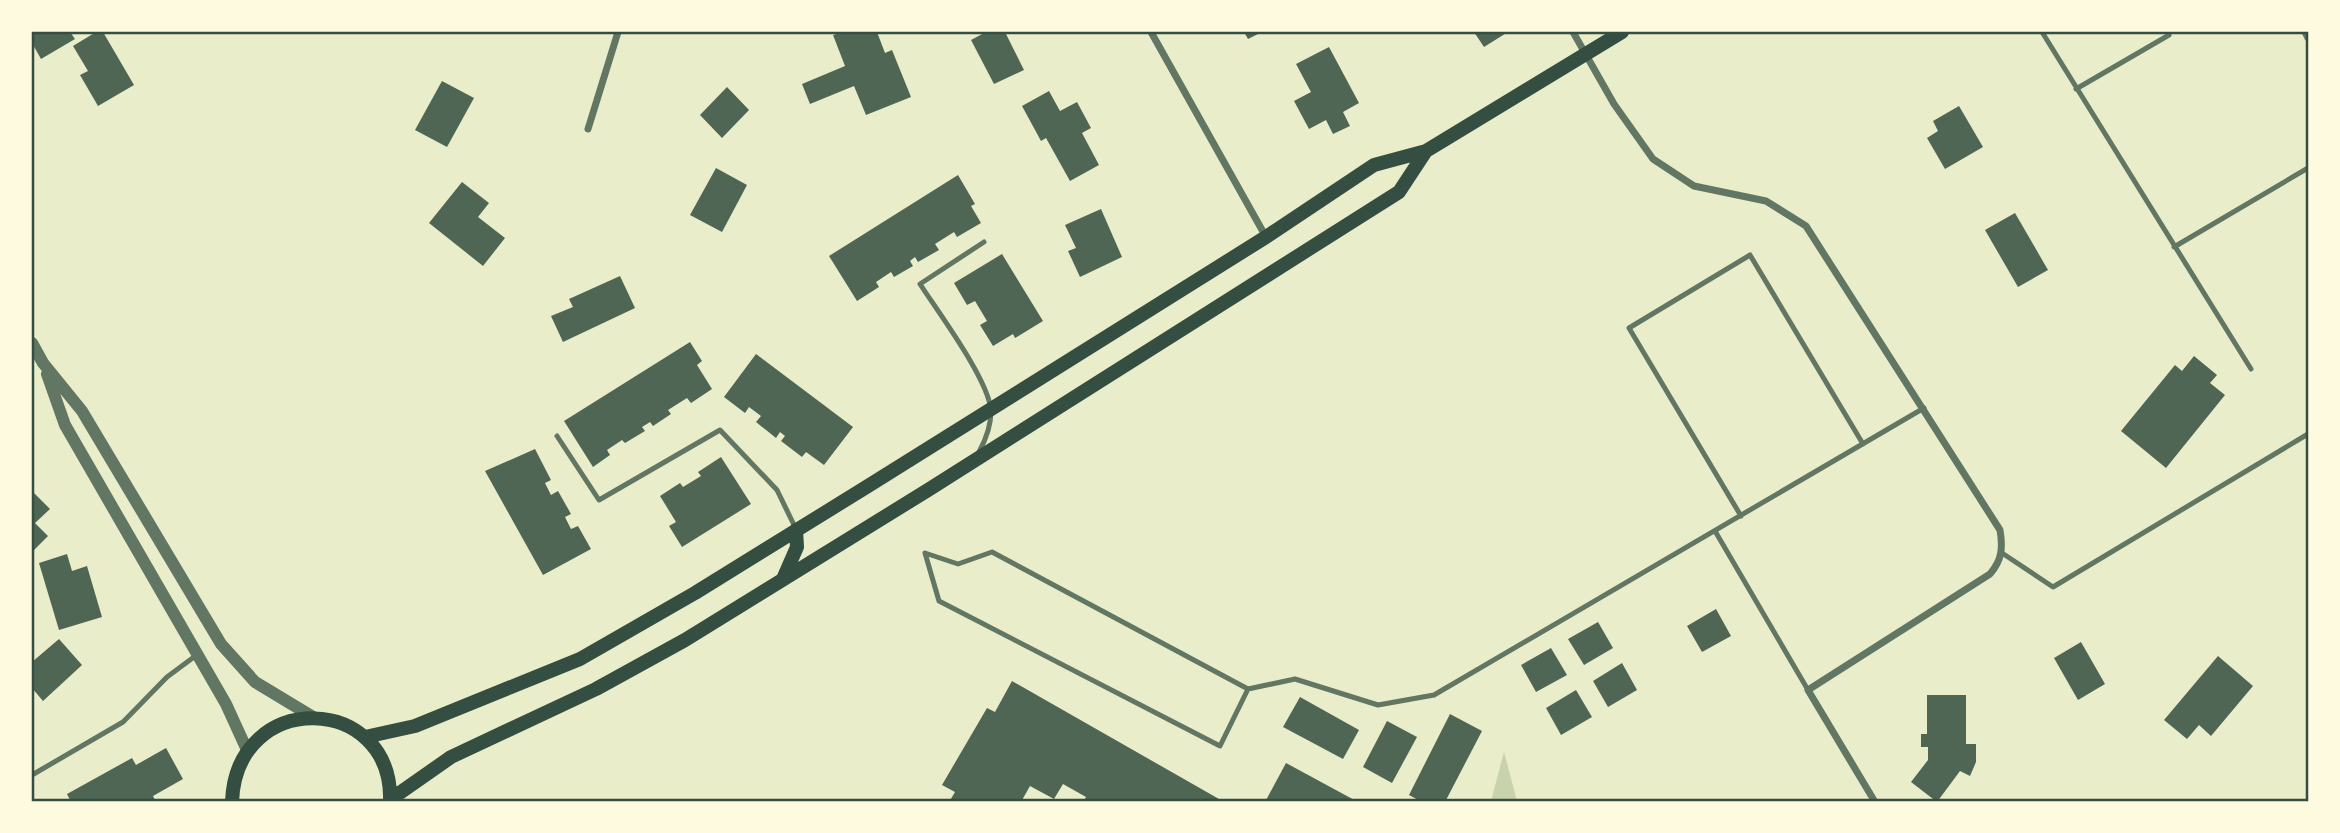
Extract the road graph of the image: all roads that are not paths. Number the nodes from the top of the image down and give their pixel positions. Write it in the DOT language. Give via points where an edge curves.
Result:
graph roads {
  1 [pos="618,32"];
  2 [pos="1151,32"];
  3 [pos="1573,32"];
  4 [pos="1622,32"];
  5 [pos="2042,32"];
  6 [pos="2305,32"];
  7 [pos="2169,35"];
  8 [pos="2308,38"];
  9 [pos="1585,55"];
  10 [pos="2076,89"];
  11 [pos="588,128"];
  12 [pos="1426,150"];
  13 [pos="2308,168"];
  14 [pos="1266,237"];
  15 [pos="984,242"];
  16 [pos="2174,247"];
  17 [pos="32,343"];
  18 [pos="43,363"];
  19 [pos="2251,369"];
  20 [pos="1924,408"];
  21 [pos="991,409"];
  22 [pos="2308,434"];
  23 [pos="557,436"];
  24 [pos="1863,444"];
  25 [pos="974,461"];
  26 [pos="1741,516"];
  27 [pos="796,530"];
  28 [pos="1715,531"];
  29 [pos="2002,553"];
  30 [pos="783,579"];
  31 [pos="198,654"];
  32 [pos="1248,689"];
  33 [pos="1808,690"];
  34 [pos="313,717"];
  35 [pos="365,737"];
  36 [pos="247,750"];
  37 [pos="32,775"];
  38 [pos="391,800"];
  39 [pos="232,801"];
  40 [pos="1875,802"];
  1 -- 11 [label="street"];
  2 -- 14 [label="street"];
  3 -- 9 [label="street"];
  4 -- 9 [label="main road"];
  5 -- 10 [label="lane"];
  6 -- 8 [label="street"];
  7 -- 10 [label="lane"];
  9 -- 12 [label="main road"];
  9 -- 20 [label="street" via="1653,159 1694,186 1766,201 1806,226"];
  10 -- 16 [label="lane"];
  12 -- 14 [label="main road" via="1374,164"];
  12 -- 25 [label="main road" via="1399,192"];
  13 -- 16 [label="lane"];
  14 -- 21 [label="main road"];
  15 -- 21 [label="lane" via="920,284 976,373"];
  16 -- 19 [label="lane"];
  17 -- 18 [label="street"];
  18 -- 31 [label="street" via="65,425"];
  18 -- 34 [label="street" via="82,411 221,644 255,682"];
  20 -- 24 [label="lane"];
  20 -- 29 [label="street" via="2000,530"];
  21 -- 25 [label="lane"];
  21 -- 27 [label="main road"];
  22 -- 29 [label="lane" via="2053,587"];
  23 -- 27 [label="lane" via="599,500 720,430 777,490"];
  24 -- 26 [label="lane"];
  24 -- 26 [label="lane" via="1750,255 1629,328"];
  25 -- 30 [label="main road"];
  26 -- 28 [label="lane"];
  27 -- 30 [label="main road" via="797,547"];
  27 -- 35 [label="main road" via="580,659 415,726"];
  28 -- 32 [label="lane" via="1434,695 1378,705 1295,679"];
  28 -- 33 [label="lane"];
  29 -- 33 [label="street" via="1990,574"];
  30 -- 38 [label="main road" via="596,689 451,757"];
  31 -- 36 [label="street"];
  31 -- 37 [label="lane" via="167,677 123,722"];
  32 -- 32 [label="lane" via="992,552 958,564 925,553 939,601 1220,746"];
  33 -- 40 [label="street"];
  34 -- 35 [label="main road" via="341,723"];
  34 -- 36 [label="main road" via="288,720 265,732"];
  35 -- 38 [label="main road" via="388,776"];
  36 -- 39 [label="main road" via="235,774"];
}
